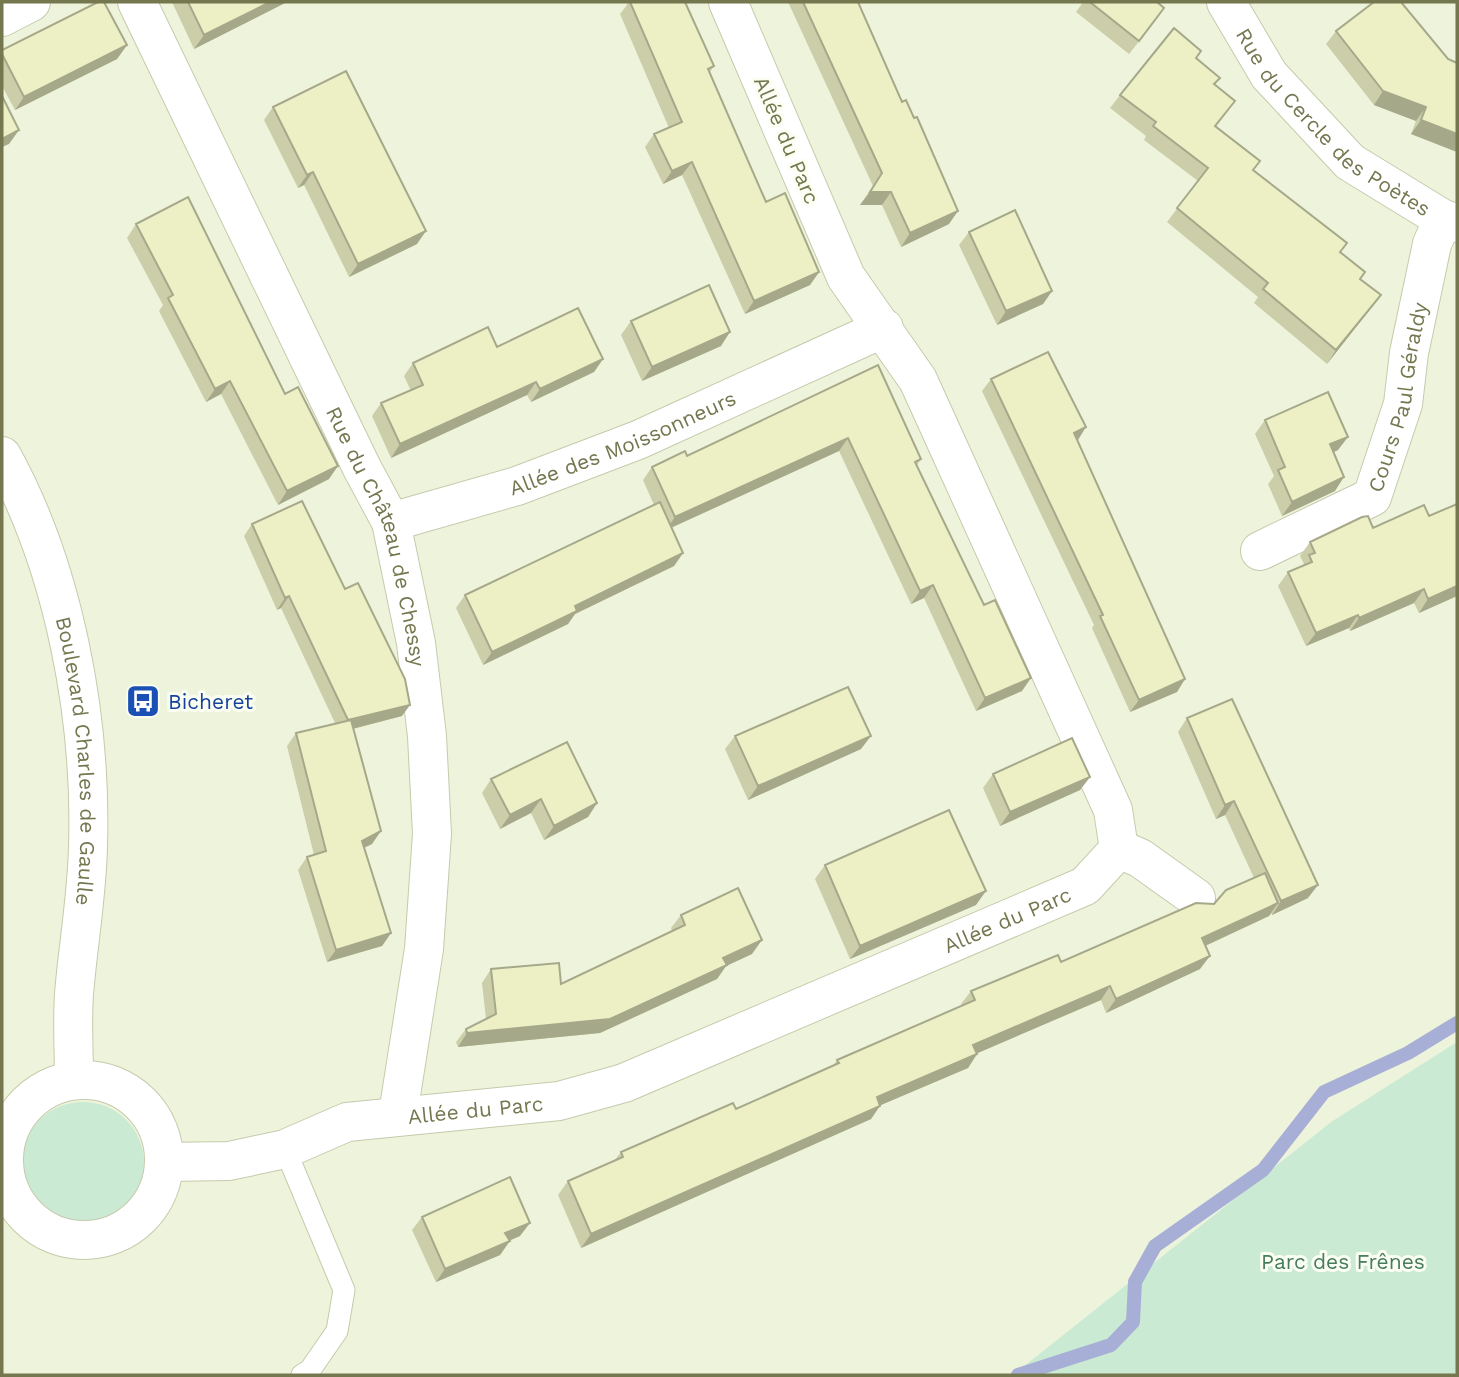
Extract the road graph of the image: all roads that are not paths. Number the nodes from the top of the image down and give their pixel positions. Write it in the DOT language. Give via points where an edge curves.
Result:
graph roads {
  1 [pos="32,2"];
  2 [pos="137,2"];
  3 [pos="728,2"];
  4 [pos="1226,2"];
  5 [pos="2,17"];
  6 [pos="1450,221"];
  7 [pos="884,328"];
  8 [pos="2,456"];
  9 [pos="391,522"];
  10 [pos="1260,551"];
  11 [pos="1119,849"];
  12 [pos="1196,898"];
  13 [pos="74,1079"];
  14 [pos="398,1114"];
  15 [pos="4,1136"];
  16 [pos="285,1149"];
  17 [pos="165,1162"];
  18 [pos="11,1218"];
  19 [pos="302,1375"];
  1 -- 5 [label="street"];
  2 -- 9 [label="street, Rue du Château de Chessy"];
  3 -- 7 [label="street, Allée du Parc" via="846,277"];
  4 -- 6 [label="street, Rue du Cercle des Poètes" via="1269,75 1350,162"];
  6 -- 10 [label="street, Cours Paul Géraldy" via="1432,244 1403,404 1372,497"];
  7 -- 9 [label="street, Allée des Moissonneurs" via="638,440 517,486"];
  7 -- 11 [label="street, Allée du Parc" via="918,380 1113,810"];
  8 -- 13 [label="street, Boulevard Charles de Gaulle" via="35,527 58,593 83,738 88,846 74,998"];
  9 -- 14 [label="street, Rue du Château de Chessy" via="416,643 432,834 424,949"];
  11 -- 12 [label="street" via="1140,858"];
  11 -- 14 [label="street, Allée du Parc" via="1085,886 624,1083 559,1101"];
  13 -- 15 [label="street" via="32,1098"];
  13 -- 17 [label="street" via="109,1083 139,1101 159,1128"];
  14 -- 16 [label="street, Allée du Parc" via="347,1122"];
  15 -- 18 [label="street"];
  16 -- 17 [label="street, Allée du Parc" via="229,1161"];
  16 -- 19 [label="lane" via="344,1290 337,1331"];
  17 -- 18 [label="street" via="157,1195 138,1220 110,1237 77,1240"];
}
